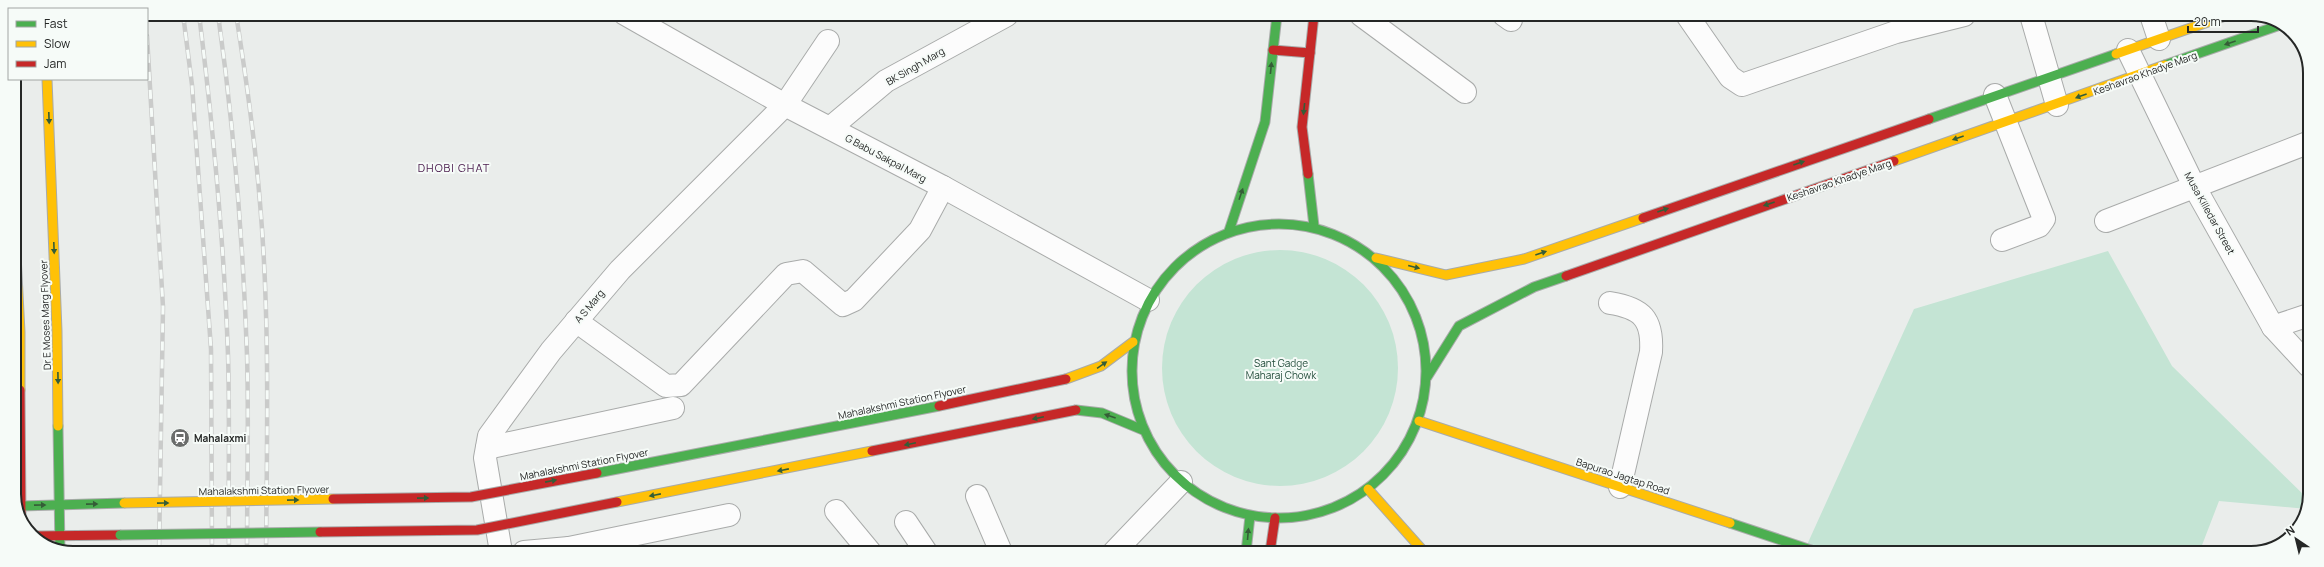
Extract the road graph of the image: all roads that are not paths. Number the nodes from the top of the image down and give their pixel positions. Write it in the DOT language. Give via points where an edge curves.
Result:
graph roads {
  1 [pos="637,21"];
  2 [pos="994,21"];
  3 [pos="1275,21"];
  4 [pos="1313,21"];
  5 [pos="1374,21"];
  6 [pos="1691,21"];
  7 [pos="1940,21"];
  8 [pos="2034,21"];
  9 [pos="2153,21"];
  10 [pos="2211,21"];
  11 [pos="2276,27"];
  12 [pos="2159,39"];
  13 [pos="828,42"];
  14 [pos="1273,50"];
  15 [pos="2128,50"];
  16 [pos="1310,53"];
  17 [pos="2140,74"];
  18 [pos="2048,77"];
  19 [pos="47,80"];
  20 [pos="1465,92"];
  21 [pos="1995,95"];
  22 [pos="785,105"];
  23 [pos="2057,105"];
  24 [pos="2006,122"];
  25 [pos="830,128"];
  26 [pos="2303,145"];
  27 [pos="2194,186"];
  28 [pos="943,187"];
  29 [pos="2106,222"];
  30 [pos="1314,226"];
  31 [pos="1229,231"];
  32 [pos="2002,240"];
  33 [pos="1376,258"];
  34 [pos="1148,300"];
  35 [pos="1610,303"];
  36 [pos="2303,317"];
  37 [pos="576,321"];
  38 [pos="2274,327"];
  39 [pos="1134,342"];
  40 [pos="2303,359"];
  41 [pos="1427,377"];
  42 [pos="673,408"];
  43 [pos="1419,421"];
  44 [pos="1143,430"];
  45 [pos="487,448"];
  46 [pos="1181,482"];
  47 [pos="1620,487"];
  48 [pos="1368,489"];
  49 [pos="977,496"];
  50 [pos="60,505"];
  51 [pos="23,506"];
  52 [pos="836,511"];
  53 [pos="729,515"];
  54 [pos="1250,516"];
  55 [pos="1275,518"];
  56 [pos="906,522"];
  57 [pos="43,536"];
  58 [pos="60,536"];
  59 [pos="60,544"];
  60 [pos="500,546"];
  61 [pos="588,546"];
  62 [pos="865,546"];
  63 [pos="922,546"];
  64 [pos="998,546"];
  65 [pos="1120,546"];
  66 [pos="1247,546"];
  67 [pos="1271,546"];
  68 [pos="1420,546"];
  69 [pos="1799,546"];
  1 -- 22 [label="street, G Babu Sakpal Marg"];
  2 -- 25 [label="street, BK Singh Marg" via="886,81"];
  3 -- 14 [label="main road"];
  4 -- 16 [label="main road"];
  5 -- 20 [label="street"];
  6 -- 7 [label="street" via="1730,77 1742,85 1896,32"];
  8 -- 18 [label="street"];
  9 -- 12 [label="street"];
  10 -- 12 [label="main road"];
  11 -- 17 [label="main road, Keshavrao Khadye Marg, one-way"];
  12 -- 15 [label="main road"];
  13 -- 22 [label="street, A S Marg"];
  14 -- 16 [label="main road"];
  31 -- 14 [label="main road, one-way" via="1265,122"];
  15 -- 17 [label="street, Musa Killedar Street"];
  15 -- 18 [label="main road"];
  16 -- 30 [label="main road, one-way" via="1302,127"];
  17 -- 23 [label="main road, Keshavrao Khadye Marg, one-way"];
  17 -- 27 [label="street, Musa Killedar Street"];
  18 -- 21 [label="main road"];
  18 -- 23 [label="street"];
  19 -- 50 [label="main road, Dr E Moses Marg Flyover, one-way" via="57,331"];
  21 -- 24 [label="street"];
  33 -- 21 [label="main road, one-way" via="1446,275 1524,259"];
  22 -- 25 [label="street, G Babu Sakpal Marg"];
  22 -- 37 [label="street, A S Marg" via="620,270"];
  23 -- 24 [label="main road, Keshavrao Khadye Marg"];
  24 -- 32 [label="street" via="2044,219 2039,226"];
  24 -- 41 [label="main road, Keshavrao Khadye Marg, one-way" via="1534,287 1459,326"];
  25 -- 28 [label="street, G Babu Sakpal Marg"];
  26 -- 27 [label="street"];
  27 -- 29 [label="street"];
  27 -- 38 [label="street, Musa Killedar Street"];
  28 -- 34 [label="street, G Babu Sakpal Marg"];
  28 -- 37 [label="street" via="920,230 854,300 844,305 803,271 786,274 681,385 666,386"];
  30 -- 31 [label="main road" via="1271,222"];
  30 -- 33 [label="main road" via="1347,238"];
  31 -- 34 [label="main road" via="1184,257"];
  33 -- 41 [label="main road" via="1406,292 1423,332"];
  34 -- 39 [label="main road"];
  35 -- 47 [label="street" via="1628,306 1640,313 1649,324 1652,339"];
  36 -- 38 [label="street"];
  37 -- 45 [label="street, A S Marg" via="489,436"];
  38 -- 40 [label="street, Musa Killedar Street"];
  39 -- 44 [label="main road" via="1131,386"];
  50 -- 39 [label="main road, Mahalakshmi Station Flyover, one-way, bridge" via="471,497 849,425 1066,379 1101,366"];
  41 -- 43 [label="main road"];
  42 -- 45 [label="street"];
  43 -- 47 [label="main road, Bapurao Jagtap Road"];
  43 -- 48 [label="main road" via="1402,452"];
  44 -- 46 [label="main road" via="1159,458"];
  44 -- 58 [label="main road, one-way, bridge" via="1110,416 1088,410 1076,410 477,530"];
  45 -- 60 [label="street, A S Marg" via="485,458"];
  46 -- 54 [label="main road" via="1213,504"];
  46 -- 65 [label="street"];
  47 -- 69 [label="main road, Bapurao Jagtap Road"];
  48 -- 55 [label="main road" via="1339,506 1313,514"];
  48 -- 68 [label="main road"];
  49 -- 64 [label="street"];
  51 -- 50 [label="main road, Mahalakshmi Station Flyover, one-way"];
  50 -- 58 [label="main road, Dr E Moses Marg Flyover"];
  52 -- 62 [label="street"];
  53 -- 61 [label="street"];
  54 -- 55 [label="main road"];
  66 -- 54 [label="main road, one-way"];
  55 -- 67 [label="main road"];
  56 -- 63 [label="street"];
  57 -- 58 [label="main road"];
  58 -- 59 [label="main road, Dr E Moses Marg Flyover"];
}
